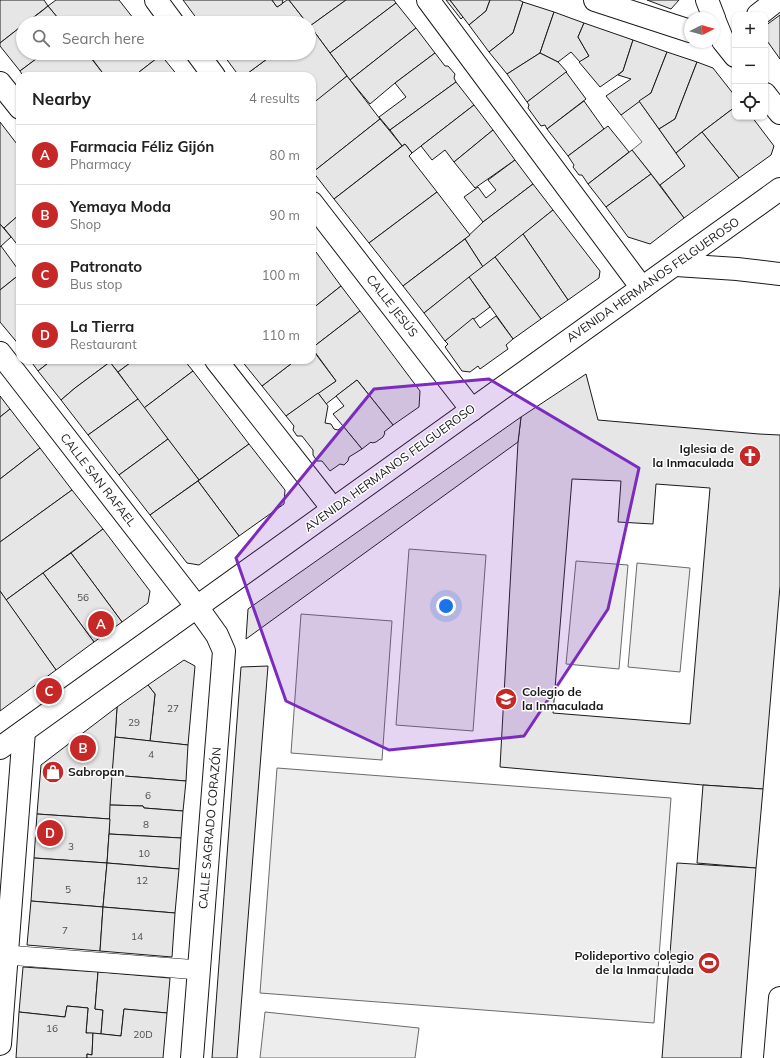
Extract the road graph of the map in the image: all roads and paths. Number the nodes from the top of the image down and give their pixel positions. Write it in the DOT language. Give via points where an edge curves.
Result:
graph roads {
  1 [pos="156,0"];
  2 [pos="428,0"];
  3 [pos="595,0"];
  4 [pos="706,0"];
  5 [pos="778,0"];
  6 [pos="711,12"];
  7 [pos="762,12"];
  8 [pos="168,16"];
  9 [pos="684,29"];
  10 [pos="720,29"];
  11 [pos="727,42"];
  12 [pos="201,60"];
  13 [pos="211,72"];
  14 [pos="0,83"];
  15 [pos="768,98"];
  16 [pos="16,103"];
  17 [pos="780,113"];
  18 [pos="780,189"];
  19 [pos="316,208"];
  20 [pos="676,265"];
  21 [pos="780,274"];
  22 [pos="642,288"];
  23 [pos="0,353"];
  24 [pos="219,364"];
  25 [pos="472,410"];
  26 [pos="333,509"];
  27 [pos="197,607"];
  28 [pos="24,731"];
  29 [pos="0,748"];
  30 [pos="7,955"];
  31 [pos="199,970"];
  32 [pos="780,998"];
  33 [pos="0,1044"];
  34 [pos="192,1058"];
  35 [pos="775,1058"];
  1 -- 8 [label="street"];
  2 -- 22 [label="street"];
  3 -- 9 [label="street"];
  4 -- 6 [label="street"];
  5 -- 7 [label="street"];
  10 -- 11 [label="street"];
  12 -- 13 [label="street"];
  14 -- 16 [label="street"];
  15 -- 17 [label="street"];
  18 -- 20 [label="street, AVENIDA HERMANOS FELGUEROSO"];
  19 -- 25 [label="street, CALLE JESÚS"];
  20 -- 21 [label="street"];
  20 -- 22 [label="street, AVENIDA HERMANOS FELGUEROSO"];
  22 -- 25 [label="street, AVENIDA HERMANOS FELGUEROSO"];
  23 -- 27 [label="street, CALLE SAN RAFAEL"];
  24 -- 26 [label="street"];
  25 -- 26 [label="street, AVENIDA HERMANOS FELGUEROSO"];
  26 -- 27 [label="street, AVENIDA HERMANOS FELGUEROSO"];
  27 -- 28 [label="street, AVENIDA HERMANOS FELGUEROSO"];
  27 -- 31 [label="street, CALLE SAGRADO CORAZÓN" via="217,635 224,651"];
  28 -- 29 [label="street, AVENIDA HERMANOS FELGUEROSO"];
  28 -- 30 [label="street"];
  30 -- 31 [label="street"];
  30 -- 33 [label="street"];
  31 -- 34 [label="street, CALLE SAGRADO CORAZÓN"];
  32 -- 35 [label="street"];
}
